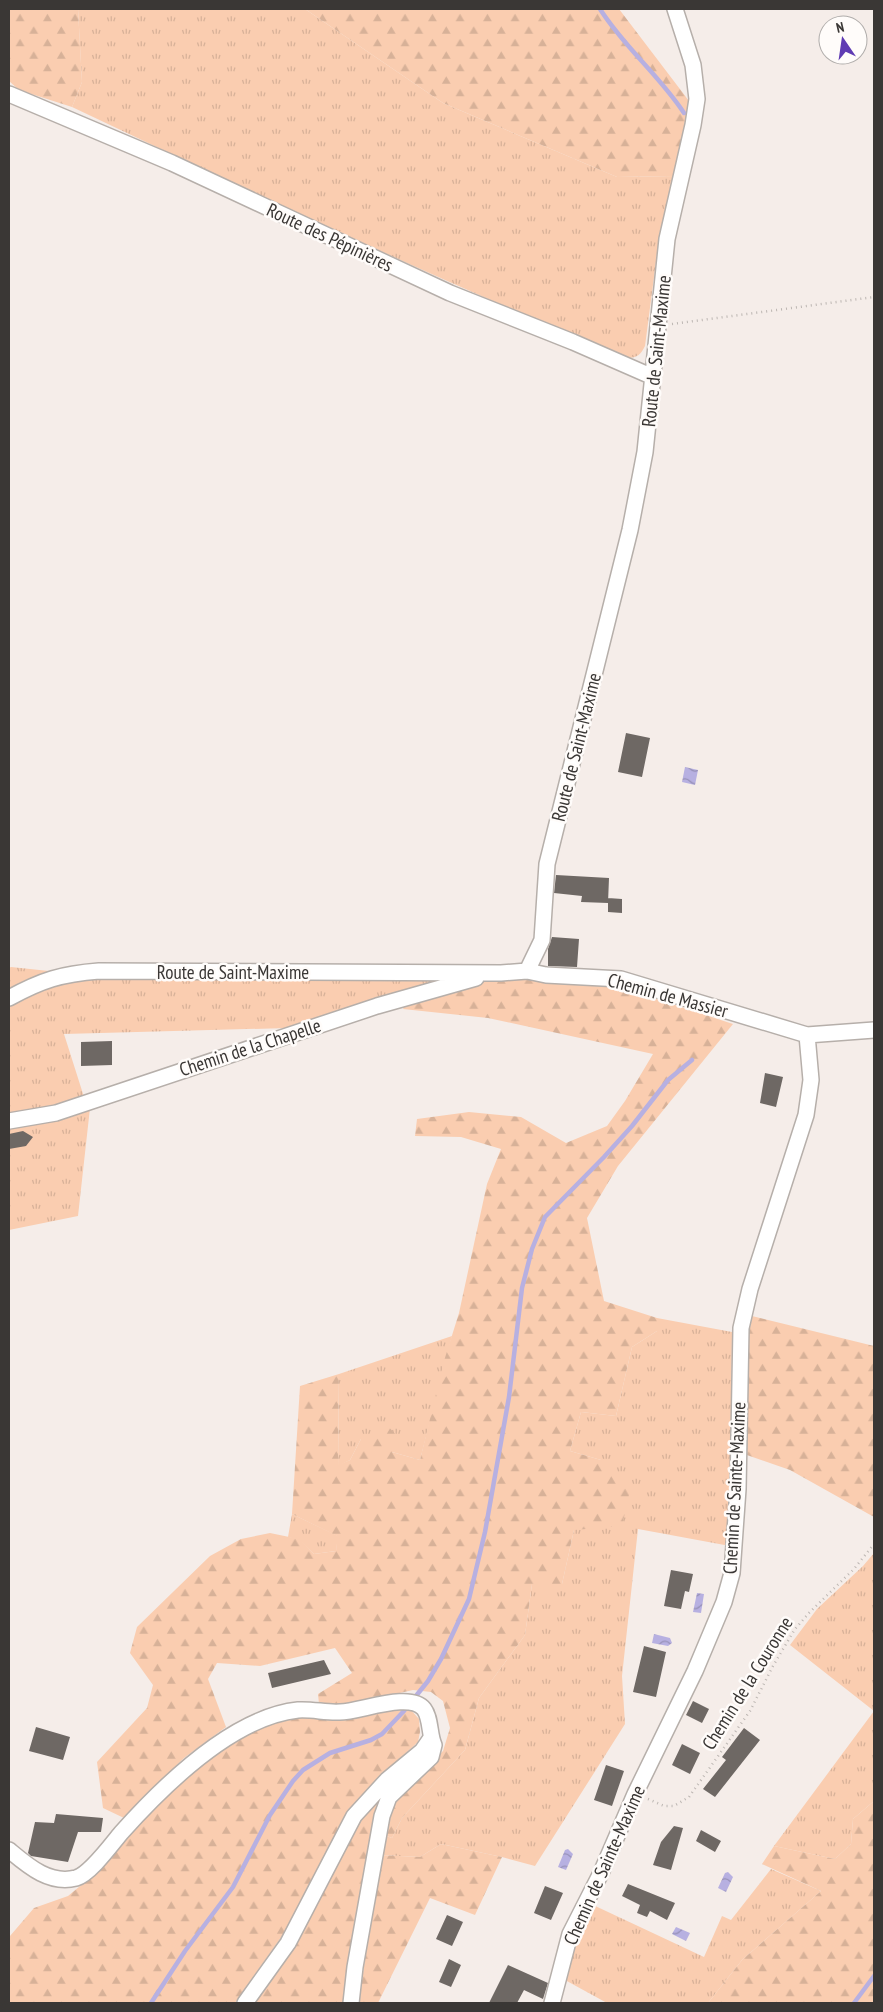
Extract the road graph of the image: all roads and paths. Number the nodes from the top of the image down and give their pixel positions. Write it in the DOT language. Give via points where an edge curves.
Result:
graph roads {
  1 [pos="675,9"];
  2 [pos="9,94"];
  3 [pos="874,297"];
  4 [pos="658,326"];
  5 [pos="653,377"];
  6 [pos="527,972"];
  7 [pos="492,973"];
  8 [pos="9,998"];
  9 [pos="874,1030"];
  10 [pos="806,1035"];
  11 [pos="9,1121"];
  12 [pos="874,1544"];
  13 [pos="431,1738"];
  14 [pos="635,1794"];
  15 [pos="9,1850"];
  16 [pos="244,2003"];
  17 [pos="351,2003"];
  18 [pos="552,2003"];
  1 -- 4 [label="street, Route de Saint-Maxime" via="693,66 697,99 667,239"];
  2 -- 5 [label="street, Route des Pépinières" via="172,163 450,293"];
  3 -- 4 [label="path"];
  4 -- 5 [label="street, Route de Saint-Maxime"];
  5 -- 6 [label="street, Route de Saint-Maxime" via="640,483 547,864 542,940"];
  6 -- 7 [label="street, Route de Saint-Maxime"];
  6 -- 10 [label="street, Chemin de Massier" via="621,980"];
  7 -- 8 [label="street, Route de Saint-Maxime" via="99,971 49,978"];
  7 -- 11 [label="street, Chemin de la Chapelle" via="377,1006 56,1113 46,1122"];
  9 -- 10 [label="street"];
  10 -- 14 [label="street, Chemin de Sainte-Maxime" via="811,1080 806,1115 750,1289 741,1328 738,1489 732,1572 712,1634"];
  12 -- 14 [label="path, Chemin de la Couronne" via="795,1630 750,1711 689,1797 674,1806 664,1806"];
  13 -- 15 [label="street" via="423,1708 409,1702 340,1712 297,1710 271,1716 238,1731 212,1748 174,1780 82,1876 57,1879 34,1870"];
  13 -- 16 [label="street" via="422,1751 387,1780 354,1816 288,1943"];
  13 -- 17 [label="street" via="434,1744 431,1757 388,1797 382,1816 356,1957"];
  14 -- 18 [label="street, Chemin de Sainte-Maxime" via="602,1873 570,1934"];
}
